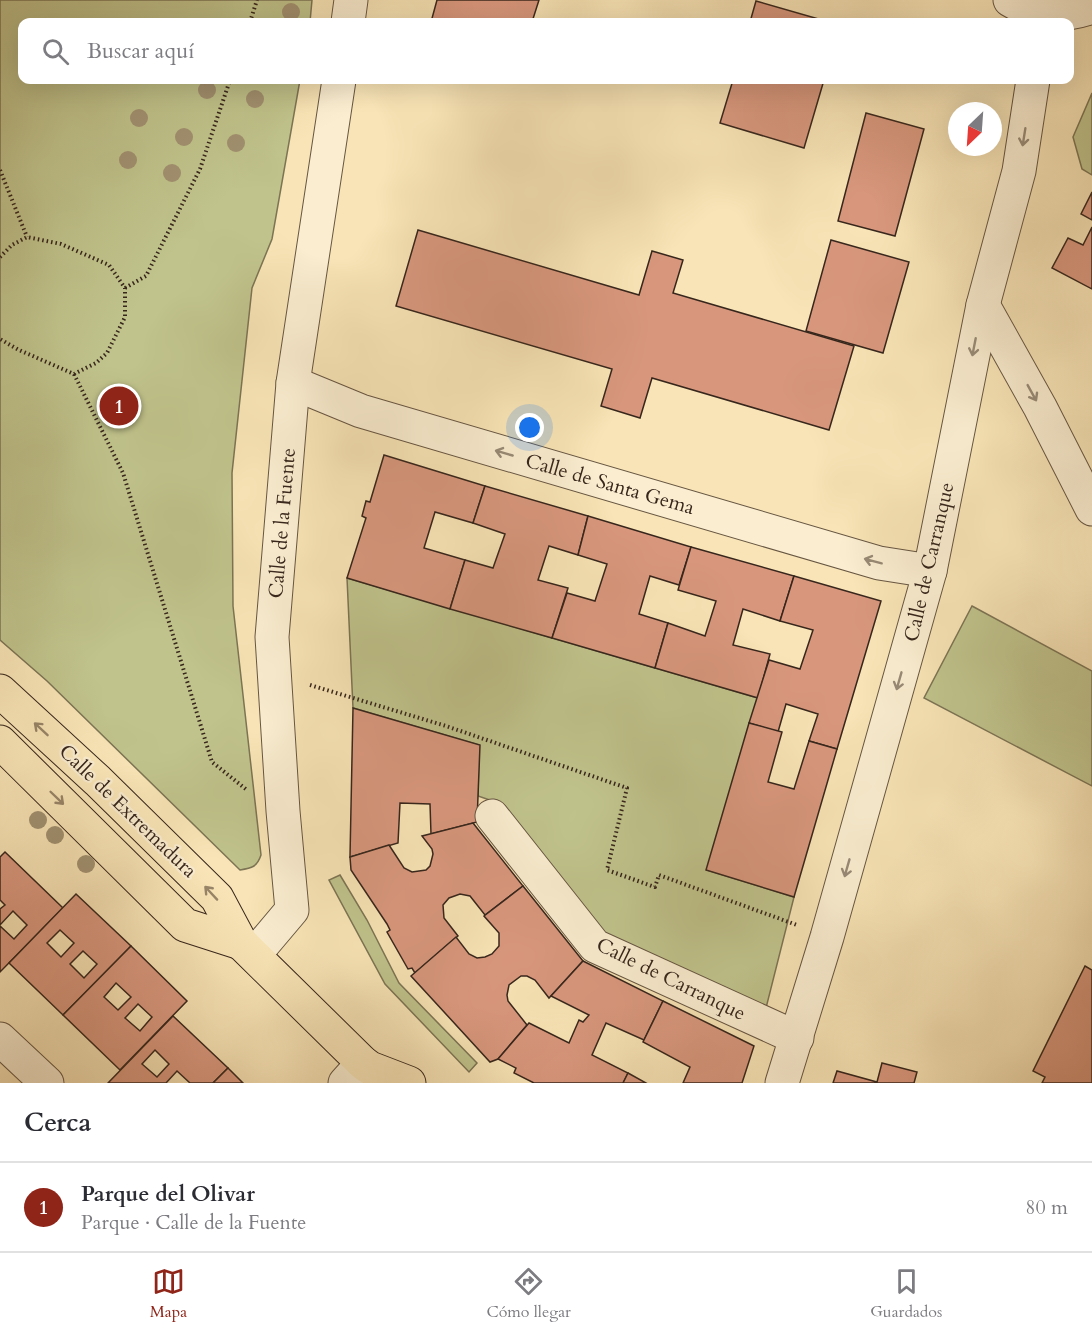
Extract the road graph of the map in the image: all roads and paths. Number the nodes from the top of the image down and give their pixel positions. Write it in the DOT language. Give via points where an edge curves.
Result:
graph roads {
  1 [pos="257,0"];
  2 [pos="351,0"];
  3 [pos="1008,0"];
  4 [pos="1083,11"];
  5 [pos="251,18"];
  6 [pos="349,18"];
  7 [pos="1018,18"];
  8 [pos="229,84"];
  9 [pos="338,84"];
  10 [pos="1032,84"];
  11 [pos="0,170"];
  12 [pos="27,237"];
  13 [pos="0,257"];
  14 [pos="125,288"];
  15 [pos="983,305"];
  16 [pos="0,339"];
  17 [pos="74,374"];
  18 [pos="293,383"];
  19 [pos="1092,509"];
  20 [pos="930,571"];
  21 [pos="274,674"];
  22 [pos="0,691"];
  23 [pos="0,742"];
  24 [pos="283,811"];
  25 [pos="492,816"];
  26 [pos="827,937"];
  27 [pos="248,949"];
  28 [pos="797,1038"];
  29 [pos="0,1039"];
  30 [pos="363,1074"];
  31 [pos="47,1083"];
  32 [pos="409,1083"];
  33 [pos="783,1083"];
  1 -- 5 [label="path"];
  2 -- 6 [label="street"];
  3 -- 4 [label="street" via="1036,12"];
  3 -- 7 [label="street"];
  8 -- 14 [label="path" via="200,169 146,276"];
  9 -- 18 [label="street, Calle de la Fuente"];
  10 -- 15 [label="street, Calle de Carranque, one-way" via="1019,171"];
  11 -- 12 [label="path"];
  12 -- 13 [label="path"];
  12 -- 14 [label="path" via="62,244 109,265"];
  14 -- 17 [label="path" via="125,317 107,353"];
  15 -- 19 [label="street, one-way"];
  15 -- 20 [label="street, Calle de Carranque, one-way"];
  16 -- 17 [label="path"];
  17 -- 24 [label="path" via="123,473 212,762 268,807"];
  20 -- 18 [label="street, Calle de Santa Gema, one-way" via="879,563 361,411"];
  18 -- 21 [label="street, Calle de la Fuente" via="272,637"];
  20 -- 26 [label="street, Calle de Carranque, one-way"];
  21 -- 24 [label="street, Calle de la Fuente"];
  21 -- 26 [label="path" via="446,726 627,788 607,870 655,887 659,875"];
  27 -- 22 [label="main road, Calle de Extremadura, one-way" via="217,898"];
  23 -- 27 [label="main road, Calle de Extremadura, one-way" via="185,925"];
  24 -- 27 [label="street, Calle de la Fuente" via="291,910"];
  25 -- 28 [label="street, Calle de Carranque" via="595,946"];
  26 -- 28 [label="street, Calle de Carranque"];
  27 -- 30 [label="main road, Calle de Extremadura"];
  28 -- 33 [label="street, Calle de Carranque"];
  29 -- 31 [label="street"];
  30 -- 32 [label="main road, Calle de Extremadura"];
}
